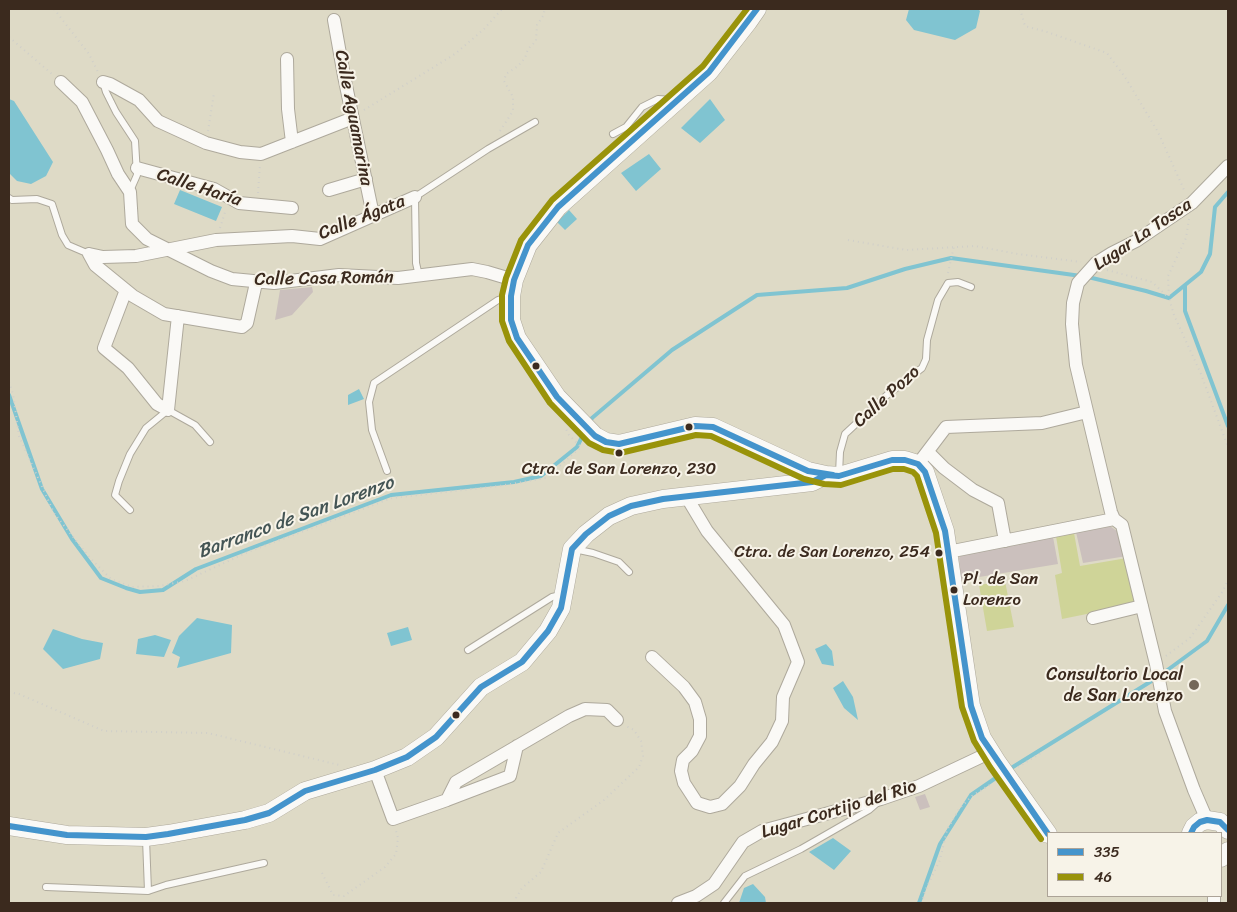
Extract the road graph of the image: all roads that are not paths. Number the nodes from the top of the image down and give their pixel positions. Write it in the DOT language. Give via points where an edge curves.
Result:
graph roads {
  1 [pos="757,9"];
  2 [pos="334,20"];
  3 [pos="286,59"];
  4 [pos="61,82"];
  5 [pos="103,82"];
  6 [pos="678,100"];
  7 [pos="353,118"];
  8 [pos="535,122"];
  9 [pos="613,134"];
  10 [pos="292,142"];
  11 [pos="1228,166"];
  12 [pos="136,168"];
  13 [pos="366,179"];
  14 [pos="329,190"];
  15 [pos="130,192"];
  16 [pos="415,197"];
  17 [pos="9,198"];
  18 [pos="292,208"];
  19 [pos="372,215"];
  20 [pos="168,250"];
  21 [pos="88,254"];
  22 [pos="419,276"];
  23 [pos="256,283"];
  24 [pos="971,287"];
  25 [pos="512,288"];
  26 [pos="126,290"];
  27 [pos="178,316"];
  28 [pos="168,410"];
  29 [pos="1087,412"];
  30 [pos="210,442"];
  31 [pos="923,458"];
  32 [pos="387,471"];
  33 [pos="832,475"];
  34 [pos="686,496"];
  35 [pos="130,510"];
  36 [pos="1114,519"];
  37 [pos="1005,541"];
  38 [pos="572,549"];
  39 [pos="948,552"];
  40 [pos="629,572"];
  41 [pos="564,595"];
  42 [pos="1142,606"];
  43 [pos="1093,618"];
  44 [pos="468,650"];
  45 [pos="652,657"];
  46 [pos="617,720"];
  47 [pos="517,746"];
  48 [pos="991,752"];
  49 [pos="375,770"];
  50 [pos="881,799"];
  51 [pos="448,800"];
  52 [pos="1207,820"];
  53 [pos="9,826"];
  54 [pos="1228,830"];
  55 [pos="1192,832"];
  56 [pos="1047,833"];
  57 [pos="146,837"];
  58 [pos="264,863"];
  59 [pos="46,887"];
  60 [pos="148,891"];
  61 [pos="697,900"];
  62 [pos="678,903"];
  63 [pos="724,903"];
  1 -- 6 [label="street" via="709,72"];
  2 -- 7 [label="street, Calle Aguamarina"];
  3 -- 10 [label="street"];
  4 -- 15 [label="street, Calle Casa Román" via="82,102"];
  5 -- 10 [label="street" via="139,100 158,121 206,143 261,154"];
  5 -- 12 [label="lane" via="116,112 135,141"];
  6 -- 9 [label="lane" via="658,99 642,107 626,127"];
  6 -- 25 [label="street" via="558,207 528,245"];
  7 -- 10 [label="street"];
  7 -- 13 [label="street, Calle Aguamarina"];
  8 -- 16 [label="lane, Calle Ágata"];
  11 -- 29 [label="street, Lugar La Tosca" via="1192,203 1136,241 1096,263 1078,283 1072,324 1076,364"];
  12 -- 15 [label="lane" via="137,175"];
  12 -- 18 [label="street, Calle Haría" via="214,189 239,203"];
  13 -- 14 [label="street"];
  13 -- 19 [label="street, Calle Aguamarina"];
  15 -- 20 [label="street, Calle Casa Román" via="132,224 147,239"];
  16 -- 19 [label="street, Calle Ágata"];
  16 -- 22 [label="lane"];
  17 -- 21 [label="lane" via="37,199 52,204 68,245"];
  19 -- 20 [label="street, Calle Ágata" via="320,239 292,236 216,240"];
  20 -- 21 [label="street" via="136,256"];
  20 -- 23 [label="street, Calle Casa Román" via="232,279"];
  21 -- 26 [label="street"];
  22 -- 23 [label="street, Calle Casa Román" via="339,275"];
  22 -- 25 [label="street, Calle Casa Román" via="472,269 487,272"];
  23 -- 27 [label="street" via="247,323 242,327"];
  24 -- 33 [label="lane, Calle Pozo" via="958,282 948,283 938,300 922,368 845,434"];
  25 -- 32 [label="lane" via="374,383 369,402 372,430"];
  25 -- 33 [label="street" via="511,320 517,338 588,442 619,444 695,426 713,428 808,471"];
  26 -- 27 [label="street" via="164,314"];
  26 -- 28 [label="street" via="104,348 128,368 157,404"];
  27 -- 28 [label="street"];
  28 -- 30 [label="lane" via="195,425"];
  28 -- 35 [label="lane" via="146,428 119,481 114,495"];
  29 -- 31 [label="street" via="1042,423 946,427"];
  29 -- 36 [label="street"];
  31 -- 33 [label="street" via="892,460"];
  31 -- 37 [label="street" via="998,503"];
  31 -- 39 [label="street"];
  33 -- 34 [label="street" via="812,482"];
  34 -- 38 [label="street" via="631,506 609,516"];
  34 -- 45 [label="street" via="707,531 784,625 798,662 783,697 782,721 772,742 740,786 722,804 710,806 697,802 684,783 683,760 700,736 700,719 695,702 684,687"];
  36 -- 37 [label="street"];
  36 -- 42 [label="street" via="1122,525"];
  37 -- 39 [label="street"];
  38 -- 40 [label="lane" via="618,562"];
  38 -- 41 [label="street"];
  39 -- 48 [label="street" via="972,706 982,738"];
  41 -- 44 [label="lane" via="552,597"];
  41 -- 49 [label="street" via="561,608 548,631 522,662 482,687 436,737 407,757"];
  42 -- 43 [label="street"];
  42 -- 52 [label="street" via="1165,711"];
  46 -- 47 [label="street" via="607,710 585,710"];
  47 -- 51 [label="street" via="456,782"];
  47 -- 51 [label="street" via="510,776"];
  48 -- 50 [label="street, Lugar Cortijo del Rio" via="919,786"];
  48 -- 56 [label="street"];
  49 -- 51 [label="street" via="392,819"];
  49 -- 57 [label="street" via="305,791 269,813"];
  50 -- 61 [label="street, Lugar Cortijo del Rio" via="762,831 743,842 714,884"];
  50 -- 63 [label="lane" via="870,810 801,850 746,876"];
  52 -- 54 [label="street" via="1220,822"];
  52 -- 55 [label="street" via="1200,822"];
  53 -- 57 [label="street" via="67,835"];
  57 -- 60 [label="lane"];
  58 -- 60 [label="lane"];
  59 -- 60 [label="lane"];
  61 -- 62 [label="street, Lugar Cortijo del Rio"];
}
